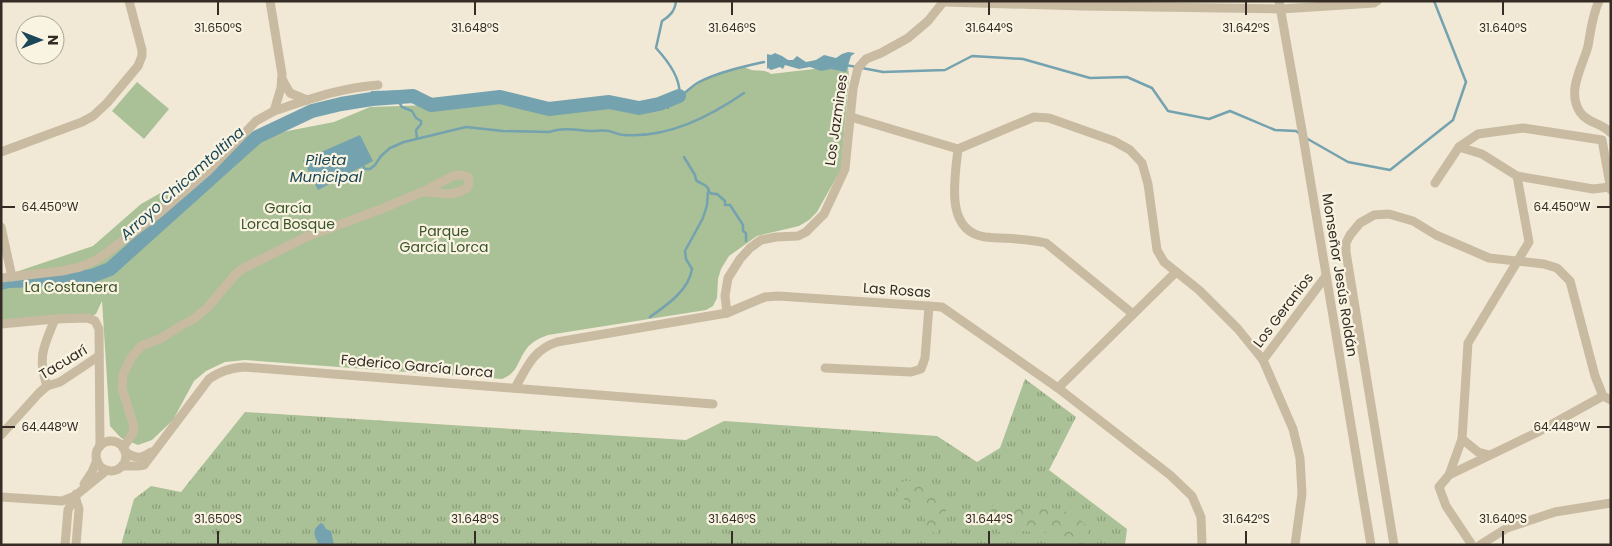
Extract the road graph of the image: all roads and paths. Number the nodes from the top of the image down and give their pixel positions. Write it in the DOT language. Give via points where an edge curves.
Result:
graph roads {
  1 [pos="129,1"];
  2 [pos="270,1"];
  3 [pos="1063,1"];
  4 [pos="1377,1"];
  5 [pos="1599,1"];
  6 [pos="944,2"];
  7 [pos="1280,5"];
  8 [pos="1083,6"];
  9 [pos="282,77"];
  10 [pos="378,85"];
  11 [pos="307,100"];
  12 [pos="274,111"];
  13 [pos="850,117"];
  14 [pos="1611,133"];
  15 [pos="1459,147"];
  16 [pos="958,148"];
  17 [pos="1,152"];
  18 [pos="1517,176"];
  19 [pos="1434,183"];
  20 [pos="1610,188"];
  21 [pos="422,192"];
  22 [pos="1,228"];
  23 [pos="1518,261"];
  24 [pos="1176,272"];
  25 [pos="1326,276"];
  26 [pos="12,277"];
  27 [pos="1,278"];
  28 [pos="928,306"];
  29 [pos="727,313"];
  30 [pos="1133,314"];
  31 [pos="55,319"];
  32 [pos="1,324"];
  33 [pos="99,356"];
  34 [pos="1263,360"];
  35 [pos="825,368"];
  36 [pos="47,386"];
  37 [pos="515,388"];
  38 [pos="1058,388"];
  39 [pos="1607,398"];
  40 [pos="713,404"];
  41 [pos="1,435"];
  42 [pos="1462,439"];
  43 [pos="100,446"];
  44 [pos="124,450"];
  45 [pos="156,450"];
  46 [pos="1489,456"];
  47 [pos="96,460"];
  48 [pos="122,466"];
  49 [pos="107,470"];
  50 [pos="1449,475"];
  51 [pos="75,496"];
  52 [pos="1,497"];
  53 [pos="1611,503"];
  54 [pos="65,545"];
  55 [pos="76,545"];
  56 [pos="1202,545"];
  57 [pos="1295,545"];
  58 [pos="1371,545"];
  59 [pos="1394,545"];
  60 [pos="1472,545"];
  61 [pos="1480,545"];
  1 -- 17 [label="street" via="142,56 118,91 93,116 82,122"];
  2 -- 9 [label="street"];
  3 -- 8 [label="street"];
  4 -- 7 [label="street"];
  5 -- 14 [label="street" via="1574,94 1578,110 1584,117"];
  6 -- 8 [label="street"];
  6 -- 13 [label="street, Los Jazmines" via="908,38 861,64 853,89"];
  7 -- 8 [label="street"];
  7 -- 25 [label="street, Monseñor Jesús Roldán"];
  9 -- 11 [label="street" via="290,93"];
  9 -- 12 [label="street"];
  10 -- 11 [label="street" via="353,87"];
  11 -- 12 [label="street"];
  12 -- 26 [label="street" via="256,121 157,215 98,259 62,271"];
  13 -- 16 [label="street"];
  13 -- 29 [label="street, Los Jazmines" via="845,169 824,214 806,232 798,236 761,240 740,258 728,278"];
  15 -- 18 [label="street" via="1482,154"];
  15 -- 19 [label="street"];
  15 -- 20 [label="street" via="1478,134 1522,128 1602,140"];
  16 -- 24 [label="street" via="1034,117 1049,118 1130,150 1142,163 1148,184 1157,250 1164,262"];
  16 -- 30 [label="street" via="956,215 972,234 1046,243"];
  18 -- 20 [label="street" via="1593,189"];
  18 -- 23 [label="street" via="1529,242"];
  21 -- 21 [label="street" via="458,194 467,188 468,177 453,176"];
  21 -- 44 [label="street" via="306,237 242,269 192,320 141,346 123,375 122,388 134,427"];
  22 -- 26 [label="street"];
  23 -- 39 [label="street" via="1557,268 1570,281 1595,376"];
  23 -- 42 [label="street" via="1468,342"];
  23 -- 59 [label="street" via="1489,258 1436,235 1413,221 1389,214 1374,215 1360,223 1346,244"];
  24 -- 30 [label="street"];
  24 -- 34 [label="street" via="1238,329"];
  25 -- 34 [label="street, Los Geranios"];
  25 -- 58 [label="street, Monseñor Jesús Roldán"];
  26 -- 27 [label="street"];
  28 -- 29 [label="street, Las Rosas" via="778,296 765,297"];
  28 -- 35 [label="street" via="925,358 921,369 912,372"];
  28 -- 38 [label="street, Las Rosas" via="942,307"];
  29 -- 37 [label="street, Las Rosas" via="548,345 531,359"];
  30 -- 38 [label="street"];
  31 -- 32 [label="street"];
  31 -- 33 [label="street" via="88,318 95,321 99,329"];
  31 -- 36 [label="street" via="41,357"];
  33 -- 36 [label="street, Tacuarí" via="60,382"];
  33 -- 43 [label="street"];
  34 -- 57 [label="street" via="1294,429 1300,458 1302,494"];
  36 -- 41 [label="street, Tacuarí"];
  37 -- 40 [label="street, Federico García Lorca"];
  37 -- 45 [label="street, Federico García Lorca" via="244,367 221,370 209,379"];
  38 -- 56 [label="street, Las Rosas" via="1170,474 1192,496 1201,517"];
  39 -- 46 [label="street"];
  42 -- 46 [label="street"];
  42 -- 50 [label="street"];
  43 -- 44 [label="street" via="112,441"];
  43 -- 47 [label="street"];
  44 -- 45 [label="street" via="136,458"];
  44 -- 48 [label="street"];
  45 -- 48 [label="street, Federico García Lorca" via="144,464"];
  46 -- 50 [label="street"];
  47 -- 49 [label="street"];
  47 -- 51 [label="street"];
  48 -- 49 [label="street, Federico García Lorca"];
  49 -- 51 [label="street, Federico García Lorca"];
  50 -- 60 [label="street" via="1439,488"];
  51 -- 52 [label="street" via="62,501"];
  51 -- 54 [label="street" via="68,510"];
  51 -- 55 [label="street" via="79,509"];
  53 -- 61 [label="street" via="1555,512 1508,528"];
}
